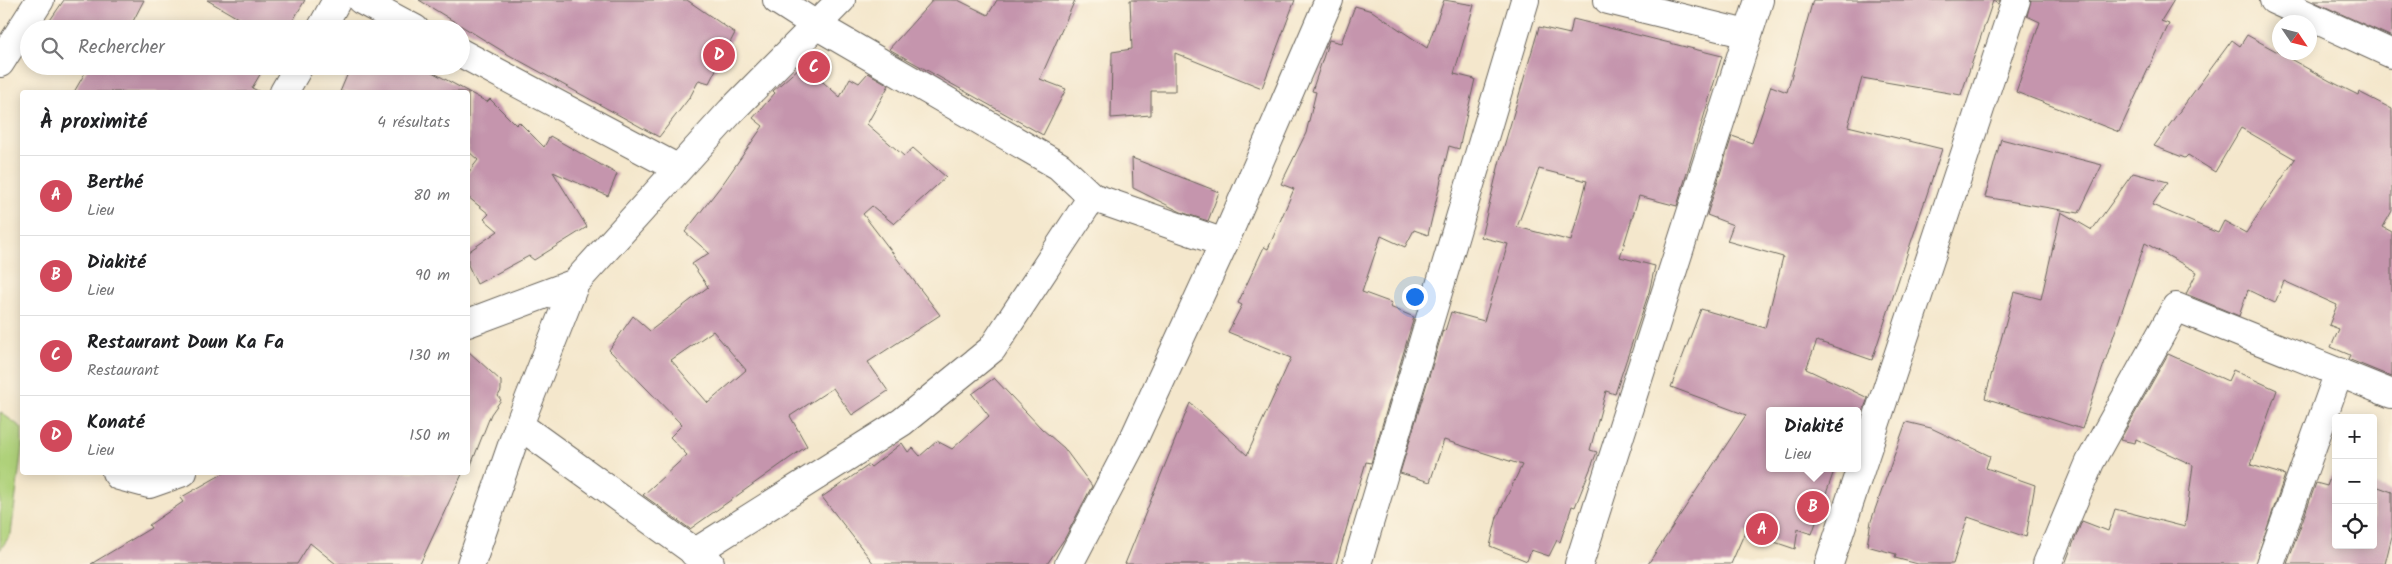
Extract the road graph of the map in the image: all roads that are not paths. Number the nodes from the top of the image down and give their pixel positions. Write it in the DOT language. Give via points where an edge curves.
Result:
graph roads {
  1 [pos="40,0"];
  2 [pos="337,0"];
  3 [pos="361,0"];
  4 [pos="777,0"];
  5 [pos="841,0"];
  6 [pos="1329,0"];
  7 [pos="1525,0"];
  8 [pos="1608,0"];
  9 [pos="1759,0"];
  10 [pos="2016,0"];
  11 [pos="2274,0"];
  12 [pos="27,20"];
  13 [pos="326,20"];
  14 [pos="398,20"];
  15 [pos="816,25"];
  16 [pos="20,32"];
  17 [pos="1747,34"];
  18 [pos="2392,54"];
  19 [pos="470,58"];
  20 [pos="0,63"];
  21 [pos="294,75"];
  22 [pos="285,90"];
  23 [pos="677,168"];
  24 [pos="1092,197"];
  25 [pos="1224,243"];
  26 [pos="575,283"];
  27 [pos="470,322"];
  28 [pos="2339,372"];
  29 [pos="2392,394"];
  30 [pos="519,424"];
  31 [pos="1861,467"];
  32 [pos="1860,472"];
  33 [pos="118,475"];
  34 [pos="174,475"];
  35 [pos="703,558"];
  36 [pos="471,564"];
  37 [pos="1070,564"];
  38 [pos="1357,564"];
  39 [pos="1579,564"];
  40 [pos="1829,564"];
  41 [pos="2047,564"];
  42 [pos="2270,564"];
  1 -- 12 [label="street"];
  2 -- 13 [label="street"];
  3 -- 14 [label="street"];
  4 -- 15 [label="street"];
  5 -- 15 [label="street"];
  6 -- 25 [label="street"];
  7 -- 38 [label="street"];
  8 -- 17 [label="street"];
  9 -- 17 [label="street"];
  10 -- 31 [label="street"];
  11 -- 18 [label="street"];
  15 -- 23 [label="street"];
  15 -- 24 [label="street" via="1059,166"];
  16 -- 20 [label="street"];
  17 -- 39 [label="street"];
  19 -- 23 [label="street"];
  21 -- 22 [label="street"];
  23 -- 26 [label="street"];
  24 -- 25 [label="street"];
  24 -- 35 [label="street" via="992,349 902,422"];
  25 -- 37 [label="street" via="1130,447"];
  26 -- 27 [label="street"];
  26 -- 30 [label="street"];
  28 -- 29 [label="street"];
  28 -- 41 [label="street" via="2176,308 2090,462"];
  28 -- 42 [label="street"];
  30 -- 35 [label="street"];
  30 -- 36 [label="street"];
  32 -- 40 [label="street"];
  33 -- 34 [label="street" via="149,484"];
}
